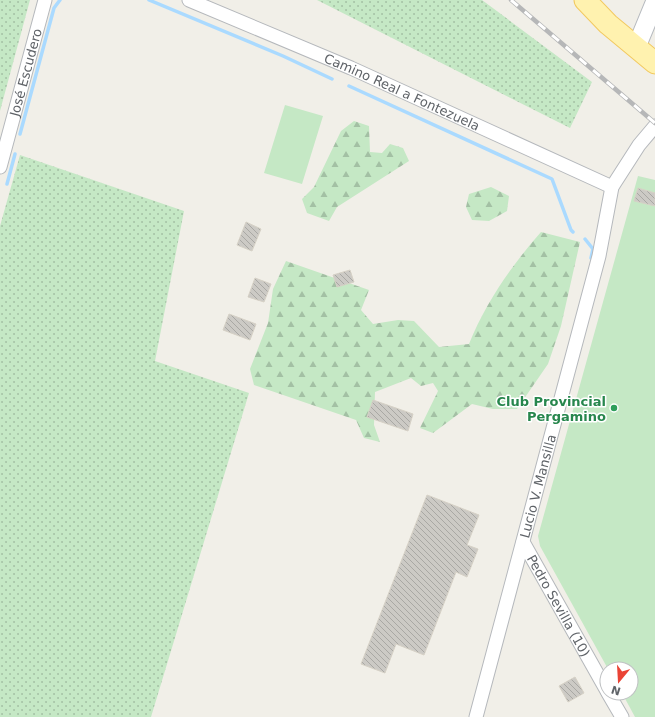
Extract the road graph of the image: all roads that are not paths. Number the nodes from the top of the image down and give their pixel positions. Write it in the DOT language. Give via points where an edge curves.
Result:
graph roads {
  1 [pos="45,0"];
  2 [pos="189,0"];
  3 [pos="585,0"];
  4 [pos="655,2"];
  5 [pos="636,48"];
  6 [pos="655,63"];
  7 [pos="655,126"];
  8 [pos="0,167"];
  9 [pos="612,187"];
  10 [pos="524,542"];
  11 [pos="599,676"];
  12 [pos="613,701"];
  13 [pos="476,717"];
  14 [pos="622,717"];
  1 -- 8 [label="street, José Escudero"];
  2 -- 9 [label="street, Camino Real a Fontezuela" via="351,68"];
  3 -- 5 [label="main road"];
  4 -- 5 [label="main road"];
  5 -- 6 [label="main road"];
  7 -- 9 [label="street, Lucio V. Mansilla"];
  9 -- 10 [label="street, Lucio V. Mansilla" via="599,256"];
  10 -- 11 [label="street, Pedro Sevilla (10)"];
  10 -- 13 [label="street, Lucio V. Mansilla"];
  12 -- 14 [label="street, Pedro Sevilla (10)"];
}
